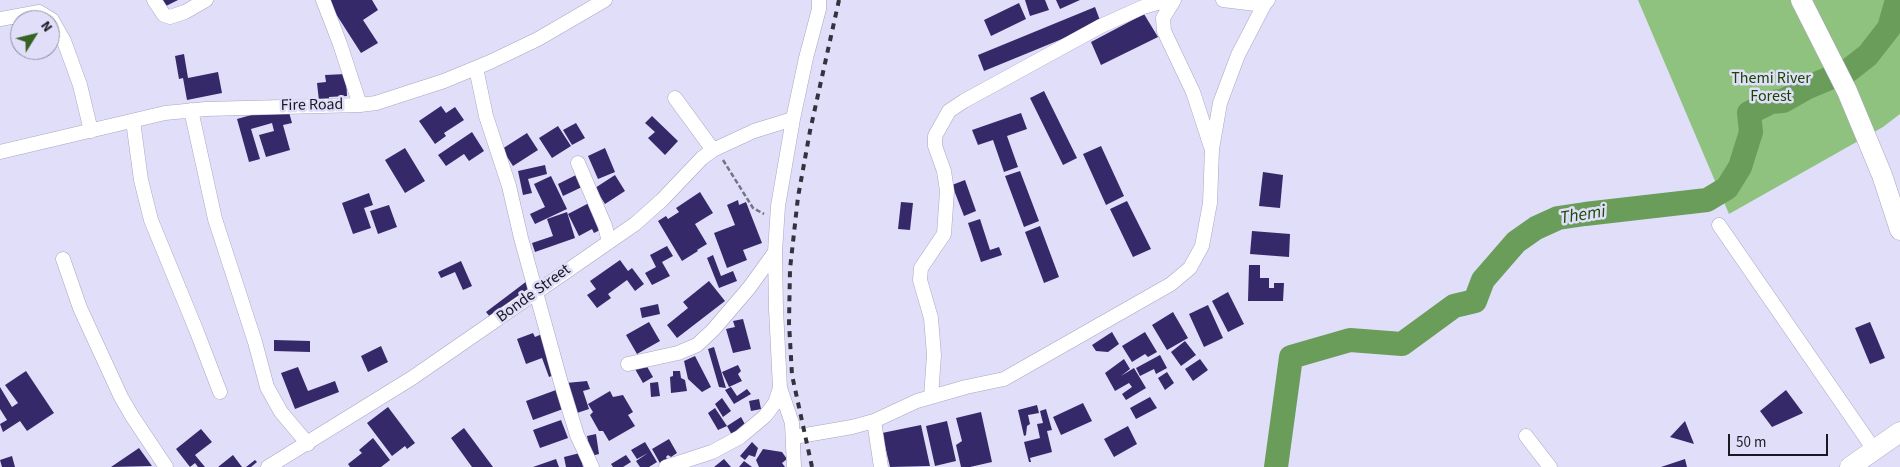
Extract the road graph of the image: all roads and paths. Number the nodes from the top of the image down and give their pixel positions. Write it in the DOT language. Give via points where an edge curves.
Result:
graph roads {
  1 [pos="154,0"];
  2 [pos="206,0"];
  3 [pos="323,0"];
  4 [pos="605,0"];
  5 [pos="819,0"];
  6 [pos="1168,0"];
  7 [pos="1174,0"];
  8 [pos="1223,0"];
  9 [pos="1802,0"];
  10 [pos="1266,2"];
  11 [pos="0,19"];
  12 [pos="476,68"];
  13 [pos="675,98"];
  14 [pos="360,105"];
  15 [pos="192,110"];
  16 [pos="793,119"];
  17 [pos="133,121"];
  18 [pos="91,131"];
  19 [pos="715,149"];
  20 [pos="1212,149"];
  21 [pos="0,152"];
  22 [pos="578,163"];
  23 [pos="768,220"];
  24 [pos="1720,225"];
  25 [pos="1900,230"];
  26 [pos="609,242"];
  27 [pos="775,252"];
  28 [pos="63,259"];
  29 [pos="536,294"];
  30 [pos="628,364"];
  31 [pos="780,388"];
  32 [pos="220,392"];
  33 [pos="930,397"];
  34 [pos="874,421"];
  35 [pos="1900,432"];
  36 [pos="1526,436"];
  37 [pos="794,437"];
  38 [pos="308,444"];
  39 [pos="1875,451"];
  40 [pos="166,467"];
  41 [pos="268,467"];
  42 [pos="592,467"];
  43 [pos="666,467"];
  44 [pos="794,467"];
  45 [pos="881,467"];
  46 [pos="1550,467"];
  47 [pos="1850,467"];
  1 -- 2 [label="street" via="164,15 170,17"];
  3 -- 14 [label="street"];
  4 -- 12 [label="street, Fire Road" via="538,39"];
  5 -- 16 [label="street"];
  6 -- 33 [label="street" via="1101,26 949,111 935,136 947,191 944,234 921,268 920,280 931,318"];
  7 -- 20 [label="street" via="1163,18 1164,31 1193,92"];
  8 -- 10 [label="street"];
  9 -- 25 [label="street" via="1847,91 1882,175"];
  10 -- 20 [label="street" via="1238,55 1220,103"];
  11 -- 18 [label="street" via="39,12 52,20 64,41 80,85"];
  12 -- 14 [label="street, Fire Road" via="376,103"];
  12 -- 29 [label="street" via="486,116 509,186"];
  13 -- 19 [label="street"];
  14 -- 15 [label="street, Fire Road"];
  15 -- 17 [label="street, Fire Road"];
  15 -- 38 [label="street" via="215,219 267,387"];
  16 -- 19 [label="street, Bonde Street" via="754,131"];
  16 -- 27 [label="street" via="778,206"];
  17 -- 18 [label="street, Fire Road"];
  17 -- 32 [label="street" via="141,180 151,220"];
  18 -- 21 [label="street, Fire Road"];
  19 -- 23 [label="path" via="752,208"];
  19 -- 26 [label="street, Bonde Street" via="702,158 648,214"];
  20 -- 33 [label="street" via="1210,203 1202,246 1190,268 1171,284 1004,379"];
  22 -- 26 [label="street"];
  24 -- 39 [label="street"];
  26 -- 29 [label="street, Bonde Street"];
  27 -- 30 [label="street" via="749,288 697,345 678,353"];
  27 -- 31 [label="street"];
  28 -- 40 [label="street" via="80,308 122,397"];
  29 -- 38 [label="street, Bonde Street"];
  29 -- 42 [label="street" via="578,435"];
  31 -- 37 [label="street"];
  31 -- 43 [label="street" via="775,403 754,427 740,437 712,452"];
  33 -- 34 [label="street"];
  34 -- 37 [label="street"];
  34 -- 45 [label="street"];
  35 -- 39 [label="street"];
  36 -- 46 [label="street"];
  37 -- 44 [label="street"];
  38 -- 41 [label="street, Bonde Street"];
  39 -- 47 [label="street"];
}
